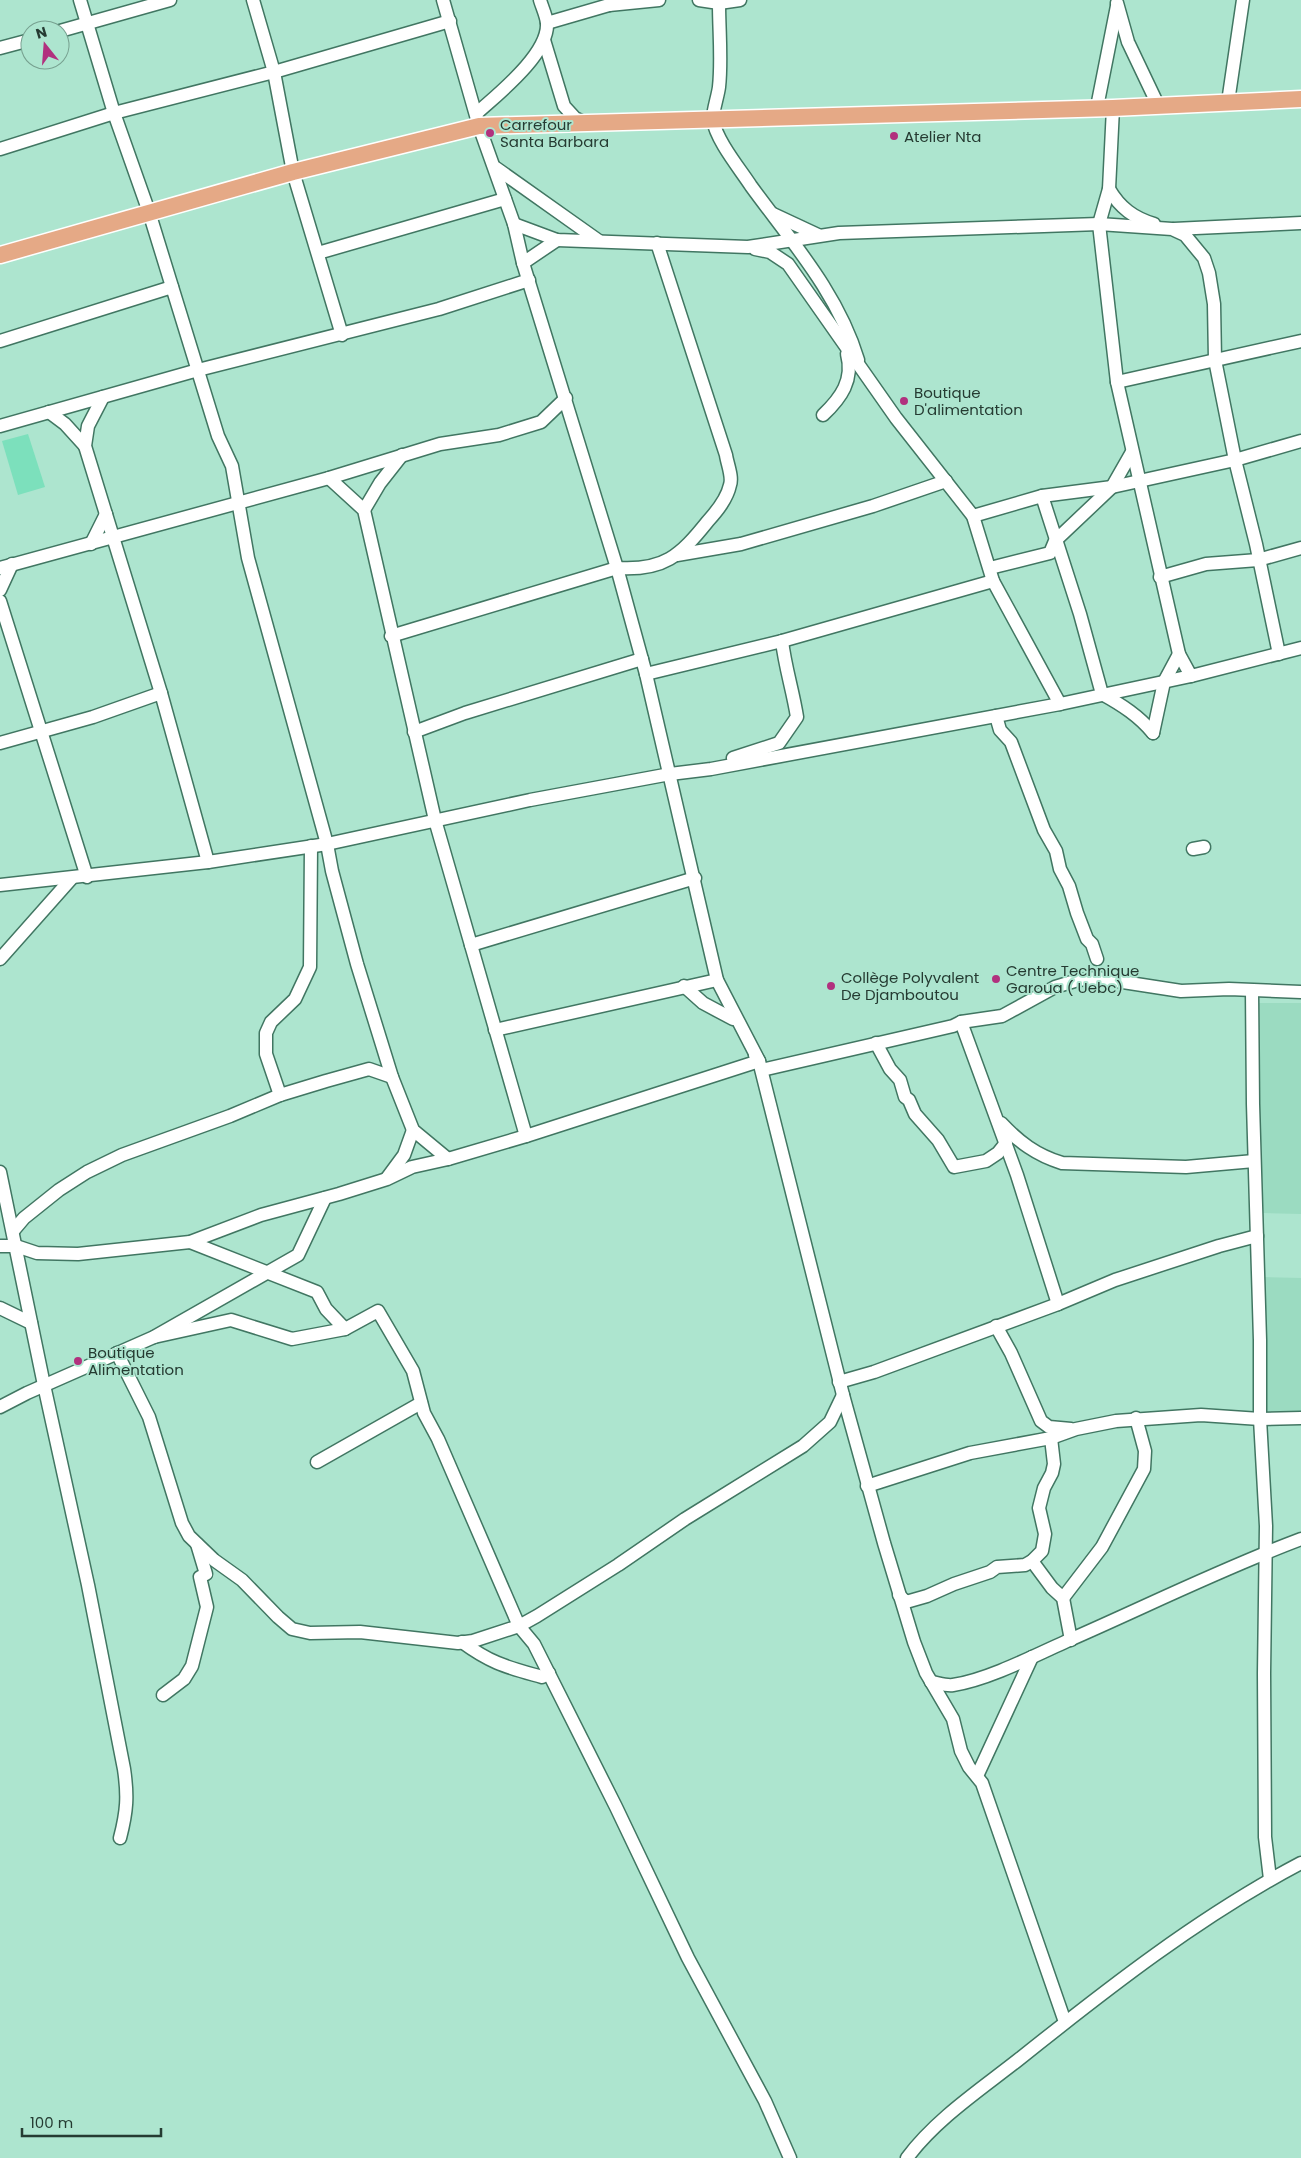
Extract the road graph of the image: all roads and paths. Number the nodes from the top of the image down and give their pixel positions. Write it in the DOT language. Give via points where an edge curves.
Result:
graph roads {
  1 [pos="80,0"];
  2 [pos="170,0"];
  3 [pos="253,0"];
  4 [pos="443,0"];
  5 [pos="540,0"];
  6 [pos="659,0"];
  7 [pos="699,0"];
  8 [pos="740,0"];
  9 [pos="1243,0"];
  10 [pos="1117,1"];
  11 [pos="611,2"];
  12 [pos="719,2"];
  13 [pos="450,21"];
  14 [pos="547,23"];
  15 [pos="87,24"];
  16 [pos="70,28"];
  17 [pos="544,40"];
  18 [pos="20,43"];
  19 [pos="0,48"];
  20 [pos="274,72"];
  21 [pos="1301,99"];
  22 [pos="1228,102"];
  23 [pos="1158,105"];
  24 [pos="1105,107"];
  25 [pos="114,113"];
  26 [pos="712,119"];
  27 [pos="478,120"];
  28 [pos="585,123"];
  29 [pos="0,149"];
  30 [pos="496,168"];
  31 [pos="293,172"];
  32 [pos="1109,189"];
  33 [pos="504,198"];
  34 [pos="150,212"];
  35 [pos="771,214"];
  36 [pos="1301,223"];
  37 [pos="514,224"];
  38 [pos="1098,224"];
  39 [pos="1172,229"];
  40 [pos="818,235"];
  41 [pos="557,240"];
  42 [pos="790,240"];
  43 [pos="599,241"];
  44 [pos="657,243"];
  45 [pos="748,247"];
  46 [pos="318,253"];
  47 [pos="0,255"];
  48 [pos="524,263"];
  49 [pos="529,280"];
  50 [pos="172,287"];
  51 [pos="342,335"];
  52 [pos="0,341"];
  53 [pos="1301,341"];
  54 [pos="845,348"];
  55 [pos="1215,360"];
  56 [pos="861,369"];
  57 [pos="198,370"];
  58 [pos="1117,382"];
  59 [pos="103,397"];
  60 [pos="566,398"];
  61 [pos="49,412"];
  62 [pos="823,415"];
  63 [pos="0,426"];
  64 [pos="1301,441"];
  65 [pos="85,446"];
  66 [pos="1132,452"];
  67 [pos="403,455"];
  68 [pos="1235,460"];
  69 [pos="329,478"];
  70 [pos="1139,480"];
  71 [pos="946,481"];
  72 [pos="1112,487"];
  73 [pos="1042,496"];
  74 [pos="240,502"];
  75 [pos="364,510"];
  76 [pos="106,514"];
  77 [pos="973,516"];
  78 [pos="113,538"];
  79 [pos="1055,541"];
  80 [pos="91,544"];
  81 [pos="1256,544"];
  82 [pos="1301,548"];
  83 [pos="1281,552"];
  84 [pos="677,556"];
  85 [pos="1258,560"];
  86 [pos="6,566"];
  87 [pos="617,568"];
  88 [pos="990,568"];
  89 [pos="1160,577"];
  90 [pos="993,581"];
  91 [pos="0,590"];
  92 [pos="0,601"];
  93 [pos="391,636"];
  94 [pos="782,641"];
  95 [pos="1301,648"];
  96 [pos="1179,654"];
  97 [pos="1279,654"];
  98 [pos="642,659"];
  99 [pos="646,674"];
  100 [pos="1191,676"];
  101 [pos="1164,682"];
  102 [pos="161,693"];
  103 [pos="1102,694"];
  104 [pos="1060,704"];
  105 [pos="996,716"];
  106 [pos="40,731"];
  107 [pos="414,732"];
  108 [pos="0,743"];
  109 [pos="711,769"];
  110 [pos="670,774"];
  111 [pos="435,820"];
  112 [pos="327,844"];
  113 [pos="312,846"];
  114 [pos="208,862"];
  115 [pos="87,877"];
  116 [pos="695,878"];
  117 [pos="71,879"];
  118 [pos="0,885"];
  119 [pos="471,945"];
  120 [pos="1097,958"];
  121 [pos="0,960"];
  122 [pos="716,980"];
  123 [pos="684,986"];
  124 [pos="1252,991"];
  125 [pos="1301,992"];
  126 [pos="733,1019"];
  127 [pos="961,1022"];
  128 [pos="496,1030"];
  129 [pos="876,1043"];
  130 [pos="382,1047"];
  131 [pos="760,1066"];
  132 [pos="369,1069"];
  133 [pos="392,1077"];
  134 [pos="280,1095"];
  135 [pos="997,1119"];
  136 [pos="412,1130"];
  137 [pos="526,1136"];
  138 [pos="1006,1143"];
  139 [pos="448,1160"];
  140 [pos="1254,1161"];
  141 [pos="0,1172"];
  142 [pos="387,1179"];
  143 [pos="325,1198"];
  144 [pos="13,1231"];
  145 [pos="1257,1236"];
  146 [pos="190,1242"];
  147 [pos="0,1246"];
  148 [pos="16,1246"];
  149 [pos="269,1272"];
  150 [pos="1058,1304"];
  151 [pos="0,1308"];
  152 [pos="31,1323"];
  153 [pos="996,1326"];
  154 [pos="345,1329"];
  155 [pos="154,1337"];
  156 [pos="117,1353"];
  157 [pos="839,1382"];
  158 [pos="44,1385"];
  159 [pos="843,1395"];
  160 [pos="421,1403"];
  161 [pos="0,1407"];
  162 [pos="1136,1418"];
  163 [pos="1301,1418"];
  164 [pos="1260,1419"];
  165 [pos="1076,1429"];
  166 [pos="1051,1438"];
  167 [pos="317,1462"];
  168 [pos="868,1486"];
  169 [pos="1301,1539"];
  170 [pos="197,1544"];
  171 [pos="1266,1552"];
  172 [pos="1032,1561"];
  173 [pos="899,1595"];
  174 [pos="1063,1598"];
  175 [pos="519,1626"];
  176 [pos="1071,1640"];
  177 [pos="462,1642"];
  178 [pos="1032,1657"];
  179 [pos="549,1673"];
  180 [pos="931,1682"];
  181 [pos="163,1695"];
  182 [pos="977,1776"];
  183 [pos="120,1838"];
  184 [pos="1301,1862"];
  185 [pos="1270,1879"];
  186 [pos="1066,2022"];
  187 [pos="790,2158"];
  188 [pos="907,2158"];
  1 -- 15 [label="street"];
  2 -- 15 [label="street"];
  3 -- 20 [label="street"];
  4 -- 13 [label="street"];
  5 -- 14 [label="street"];
  6 -- 11 [label="street"];
  7 -- 12 [label="street"];
  8 -- 12 [label="street"];
  9 -- 22 [label="street"];
  10 -- 23 [label="street" via="1128,42"];
  10 -- 24 [label="street"];
  11 -- 14 [label="street"];
  12 -- 26 [label="street" via="720,85"];
  13 -- 20 [label="street"];
  13 -- 27 [label="street"];
  14 -- 17 [label="street"];
  15 -- 16 [label="street"];
  15 -- 25 [label="street"];
  17 -- 27 [label="street"];
  17 -- 28 [label="street" via="564,106"];
  18 -- 19 [label="street"];
  20 -- 25 [label="street"];
  20 -- 31 [label="street"];
  21 -- 22 [label="main road"];
  22 -- 23 [label="main road"];
  23 -- 24 [label="main road"];
  24 -- 26 [label="main road"];
  24 -- 32 [label="street"];
  25 -- 29 [label="street"];
  25 -- 34 [label="street"];
  26 -- 28 [label="main road"];
  26 -- 35 [label="street" via="729,154"];
  27 -- 28 [label="main road"];
  27 -- 30 [label="street"];
  27 -- 31 [label="main road"];
  30 -- 33 [label="street"];
  30 -- 43 [label="street"];
  31 -- 34 [label="main road"];
  31 -- 46 [label="street"];
  32 -- 38 [label="street"];
  32 -- 39 [label="street" via="1128,213"];
  33 -- 37 [label="street"];
  33 -- 46 [label="street"];
  34 -- 47 [label="main road"];
  34 -- 50 [label="street"];
  35 -- 40 [label="street"];
  35 -- 42 [label="street"];
  36 -- 39 [label="street"];
  37 -- 41 [label="street"];
  37 -- 48 [label="street"];
  38 -- 39 [label="street"];
  38 -- 40 [label="street"];
  38 -- 58 [label="street"];
  39 -- 55 [label="street" via="1185,235 1204,258 1214,304"];
  40 -- 42 [label="street"];
  41 -- 43 [label="street"];
  41 -- 48 [label="street"];
  42 -- 45 [label="street"];
  42 -- 56 [label="street" via="820,278 853,341"];
  43 -- 44 [label="street"];
  44 -- 45 [label="street"];
  44 -- 84 [label="street" via="726,455 731,484 721,506"];
  45 -- 54 [label="street" via="770,252 788,264"];
  46 -- 51 [label="street"];
  48 -- 49 [label="street"];
  49 -- 51 [label="street"];
  49 -- 60 [label="street"];
  50 -- 52 [label="street"];
  50 -- 57 [label="street"];
  51 -- 57 [label="street"];
  53 -- 55 [label="street"];
  54 -- 56 [label="street"];
  54 -- 62 [label="street" via="850,368 847,384 841,396"];
  55 -- 58 [label="street"];
  55 -- 68 [label="street"];
  56 -- 71 [label="street"];
  57 -- 59 [label="street"];
  57 -- 74 [label="street" via="218,436 232,466"];
  58 -- 66 [label="street"];
  59 -- 61 [label="street"];
  59 -- 65 [label="street" via="88,426"];
  60 -- 67 [label="street" via="541,422 500,436 440,444"];
  60 -- 87 [label="street"];
  61 -- 63 [label="street"];
  61 -- 65 [label="street"];
  64 -- 68 [label="street"];
  65 -- 76 [label="street"];
  66 -- 70 [label="street"];
  66 -- 72 [label="street"];
  67 -- 69 [label="street"];
  67 -- 75 [label="street" via="380,483"];
  68 -- 70 [label="street"];
  68 -- 81 [label="street"];
  69 -- 74 [label="street"];
  69 -- 75 [label="street"];
  70 -- 72 [label="street"];
  70 -- 89 [label="street"];
  71 -- 77 [label="street"];
  71 -- 84 [label="street" via="751,541"];
  72 -- 73 [label="street"];
  72 -- 79 [label="street"];
  73 -- 77 [label="street"];
  73 -- 79 [label="street"];
  74 -- 78 [label="street"];
  74 -- 112 [label="street" via="248,558"];
  75 -- 93 [label="street"];
  76 -- 78 [label="street"];
  76 -- 80 [label="street"];
  77 -- 88 [label="street"];
  78 -- 80 [label="street"];
  78 -- 102 [label="street"];
  79 -- 88 [label="street" via="1050,553"];
  79 -- 103 [label="street"];
  80 -- 86 [label="street"];
  81 -- 83 [label="street"];
  81 -- 85 [label="street"];
  82 -- 83 [label="street"];
  83 -- 85 [label="street"];
  84 -- 87 [label="street" via="637,569"];
  85 -- 89 [label="street" via="1206,564"];
  85 -- 97 [label="street"];
  86 -- 91 [label="street"];
  87 -- 93 [label="street"];
  87 -- 98 [label="street"];
  88 -- 90 [label="street"];
  89 -- 96 [label="street"];
  90 -- 94 [label="street"];
  90 -- 104 [label="street"];
  92 -- 106 [label="street"];
  93 -- 107 [label="street"];
  94 -- 99 [label="street"];
  94 -- 109 [label="street" via="797,717 779,743 730,758"];
  95 -- 97 [label="street"];
  96 -- 100 [label="street"];
  96 -- 101 [label="street"];
  97 -- 100 [label="street"];
  98 -- 99 [label="street"];
  98 -- 107 [label="street" via="465,713"];
  99 -- 110 [label="street"];
  100 -- 101 [label="street"];
  101 -- 103 [label="street"];
  101 -- 103 [label="street" via="1153,734 1143,720"];
  102 -- 106 [label="street" via="94,717"];
  102 -- 114 [label="street"];
  103 -- 104 [label="street"];
  104 -- 105 [label="street"];
  105 -- 109 [label="street"];
  105 -- 120 [label="street" via="1000,730 1011,742"];
  106 -- 108 [label="street"];
  106 -- 115 [label="street"];
  107 -- 111 [label="street"];
  109 -- 110 [label="street"];
  110 -- 111 [label="street"];
  110 -- 116 [label="street"];
  111 -- 112 [label="street"];
  111 -- 119 [label="street"];
  112 -- 113 [label="street"];
  112 -- 130 [label="street"];
  113 -- 114 [label="street"];
  113 -- 134 [label="street" via="310,967 295,999 271,1022 265,1038 266,1054"];
  114 -- 115 [label="street"];
  115 -- 117 [label="street"];
  116 -- 119 [label="street"];
  116 -- 122 [label="street"];
  117 -- 118 [label="street"];
  117 -- 121 [label="street"];
  119 -- 128 [label="street"];
  122 -- 123 [label="street"];
  122 -- 126 [label="street" via="720,997"];
  122 -- 131 [label="street"];
  123 -- 126 [label="street" via="703,1003"];
  123 -- 128 [label="street"];
  124 -- 125 [label="street"];
  124 -- 127 [label="street" via="1181,991 1097,978 1078,980 1055,987 1002,1016"];
  124 -- 140 [label="street"];
  126 -- 131 [label="street"];
  127 -- 129 [label="street"];
  127 -- 135 [label="street"];
  128 -- 137 [label="street"];
  129 -- 131 [label="street"];
  129 -- 138 [label="street" via="900,1080 905,1098 915,1114 938,1140 954,1167 986,1161"];
  130 -- 132 [label="street"];
  130 -- 133 [label="street"];
  131 -- 137 [label="street"];
  131 -- 157 [label="street"];
  132 -- 133 [label="street"];
  132 -- 134 [label="street"];
  133 -- 136 [label="street"];
  134 -- 144 [label="street" via="122,1155 87,1172 41,1204"];
  135 -- 138 [label="street"];
  135 -- 140 [label="street" via="1030,1150 1062,1163 1186,1167"];
  136 -- 139 [label="street"];
  136 -- 142 [label="street" via="404,1155"];
  137 -- 139 [label="street"];
  138 -- 150 [label="street"];
  139 -- 142 [label="street" via="412,1167"];
  140 -- 145 [label="street"];
  141 -- 144 [label="street"];
  142 -- 143 [label="street"];
  143 -- 146 [label="street" via="261,1215"];
  143 -- 149 [label="street" via="298,1255"];
  144 -- 148 [label="street"];
  145 -- 150 [label="street" via="1148,1268"];
  145 -- 164 [label="street"];
  146 -- 148 [label="street" via="78,1254 36,1253"];
  146 -- 149 [label="street"];
  147 -- 148 [label="street"];
  148 -- 152 [label="street"];
  149 -- 154 [label="street" via="317,1292 326,1309"];
  149 -- 155 [label="street"];
  150 -- 153 [label="street"];
  151 -- 152 [label="street"];
  152 -- 158 [label="street"];
  153 -- 157 [label="street"];
  153 -- 165 [label="street" via="1041,1421 1049,1427"];
  154 -- 155 [label="street" via="292,1339 231,1320"];
  154 -- 160 [label="street" via="378,1311 413,1370"];
  155 -- 156 [label="street"];
  156 -- 158 [label="street"];
  156 -- 170 [label="street" via="149,1417 182,1523"];
  157 -- 159 [label="street"];
  158 -- 161 [label="street"];
  158 -- 183 [label="street" via="124,1769 128,1795"];
  159 -- 168 [label="street"];
  159 -- 175 [label="street" via="830,1422 803,1446"];
  160 -- 167 [label="street"];
  160 -- 175 [label="street"];
  162 -- 164 [label="street" via="1201,1415"];
  162 -- 165 [label="street"];
  162 -- 174 [label="street" via="1145,1451 1144,1470 1102,1548"];
  163 -- 164 [label="street"];
  164 -- 171 [label="street"];
  165 -- 166 [label="street"];
  166 -- 168 [label="street" via="970,1453"];
  166 -- 172 [label="street" via="1054,1464 1038,1508 1044,1526 1044,1544"];
  168 -- 173 [label="street"];
  169 -- 171 [label="street"];
  170 -- 177 [label="street" via="242,1580 292,1629 310,1633 371,1632"];
  170 -- 181 [label="street" via="206,1574 200,1577 207,1607 192,1666 184,1678"];
  171 -- 176 [label="street"];
  171 -- 185 [label="street" via="1264,1775 1265,1837"];
  172 -- 173 [label="street" via="1025,1565 997,1567 906,1602"];
  172 -- 174 [label="street"];
  173 -- 180 [label="street"];
  174 -- 176 [label="street"];
  175 -- 177 [label="street"];
  175 -- 179 [label="street" via="534,1644"];
  176 -- 178 [label="street"];
  177 -- 179 [label="street" via="505,1668 542,1677"];
  178 -- 180 [label="street" via="961,1684 950,1686"];
  178 -- 182 [label="street"];
  179 -- 187 [label="street" via="688,1958 765,2101"];
  180 -- 182 [label="street" via="953,1719 961,1751"];
  182 -- 186 [label="street"];
  184 -- 185 [label="street"];
  185 -- 186 [label="street" via="1164,1949"];
  186 -- 188 [label="street" via="960,2105"];
}
